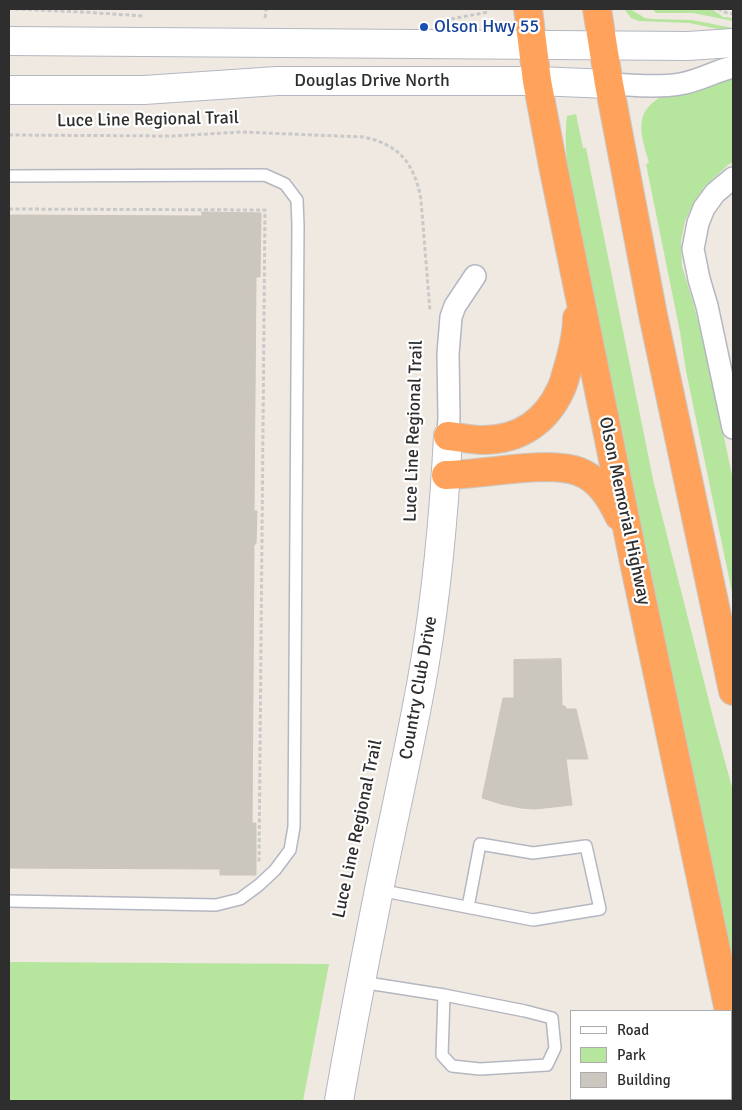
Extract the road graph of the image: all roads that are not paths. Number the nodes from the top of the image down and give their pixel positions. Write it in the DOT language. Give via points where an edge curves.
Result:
graph roads {
  1 [pos="528,9"];
  2 [pos="597,9"];
  3 [pos="9,41"];
  4 [pos="733,43"];
  5 [pos="532,44"];
  6 [pos="602,45"];
  7 [pos="733,67"];
  8 [pos="537,81"];
  9 [pos="609,84"];
  10 [pos="9,90"];
  11 [pos="9,176"];
  12 [pos="733,178"];
  13 [pos="475,276"];
  14 [pos="578,284"];
  15 [pos="726,356"];
  16 [pos="733,428"];
  17 [pos="448,436"];
  18 [pos="446,475"];
  19 [pos="630,542"];
  20 [pos="733,691"];
  21 [pos="379,890"];
  22 [pos="9,902"];
  23 [pos="468,907"];
  24 [pos="361,982"];
  25 [pos="444,995"];
  26 [pos="729,1010"];
  27 [pos="339,1101"];
  1 -- 5 [label="highway, Olson Memorial Highway"];
  2 -- 6 [label="highway"];
  3 -- 5 [label="street"];
  4 -- 6 [label="street"];
  5 -- 6 [label="street"];
  5 -- 8 [label="highway, Olson Memorial Highway"];
  6 -- 9 [label="highway"];
  7 -- 9 [label="street, Douglas Drive North" via="678,84"];
  8 -- 9 [label="street, Douglas Drive North"];
  8 -- 10 [label="street, Douglas Drive North" via="276,81 144,90"];
  8 -- 14 [label="highway, Olson Memorial Highway"];
  9 -- 20 [label="highway" via="659,345"];
  11 -- 22 [label="lane" via="265,176 285,184 296,200 298,225 294,827 290,850 259,886 240,899 216,904"];
  12 -- 15 [label="street" via="714,193 704,208 693,249 707,306"];
  13 -- 17 [label="street, Country Club Drive" via="458,300 451,317"];
  14 -- 17 [label="highway" via="578,329 562,388 550,408 535,424 517,434 482,440"];
  14 -- 19 [label="highway, Olson Memorial Highway"];
  15 -- 16 [label="street"];
  17 -- 18 [label="street, Country Club Drive"];
  18 -- 19 [label="highway" via="516,468 561,468 585,474 595,480 610,500"];
  18 -- 21 [label="street, Country Club Drive" via="424,668"];
  19 -- 26 [label="highway, Olson Memorial Highway"];
  21 -- 23 [label="lane"];
  21 -- 24 [label="street, Country Club Drive"];
  23 -- 23 [label="lane" via="533,920 600,909 586,846 533,853 480,844"];
  24 -- 25 [label="lane"];
  24 -- 27 [label="street, Country Club Drive"];
  25 -- 25 [label="lane" via="442,1056 452,1066 480,1069 547,1065 555,1048 552,1018"];
}
